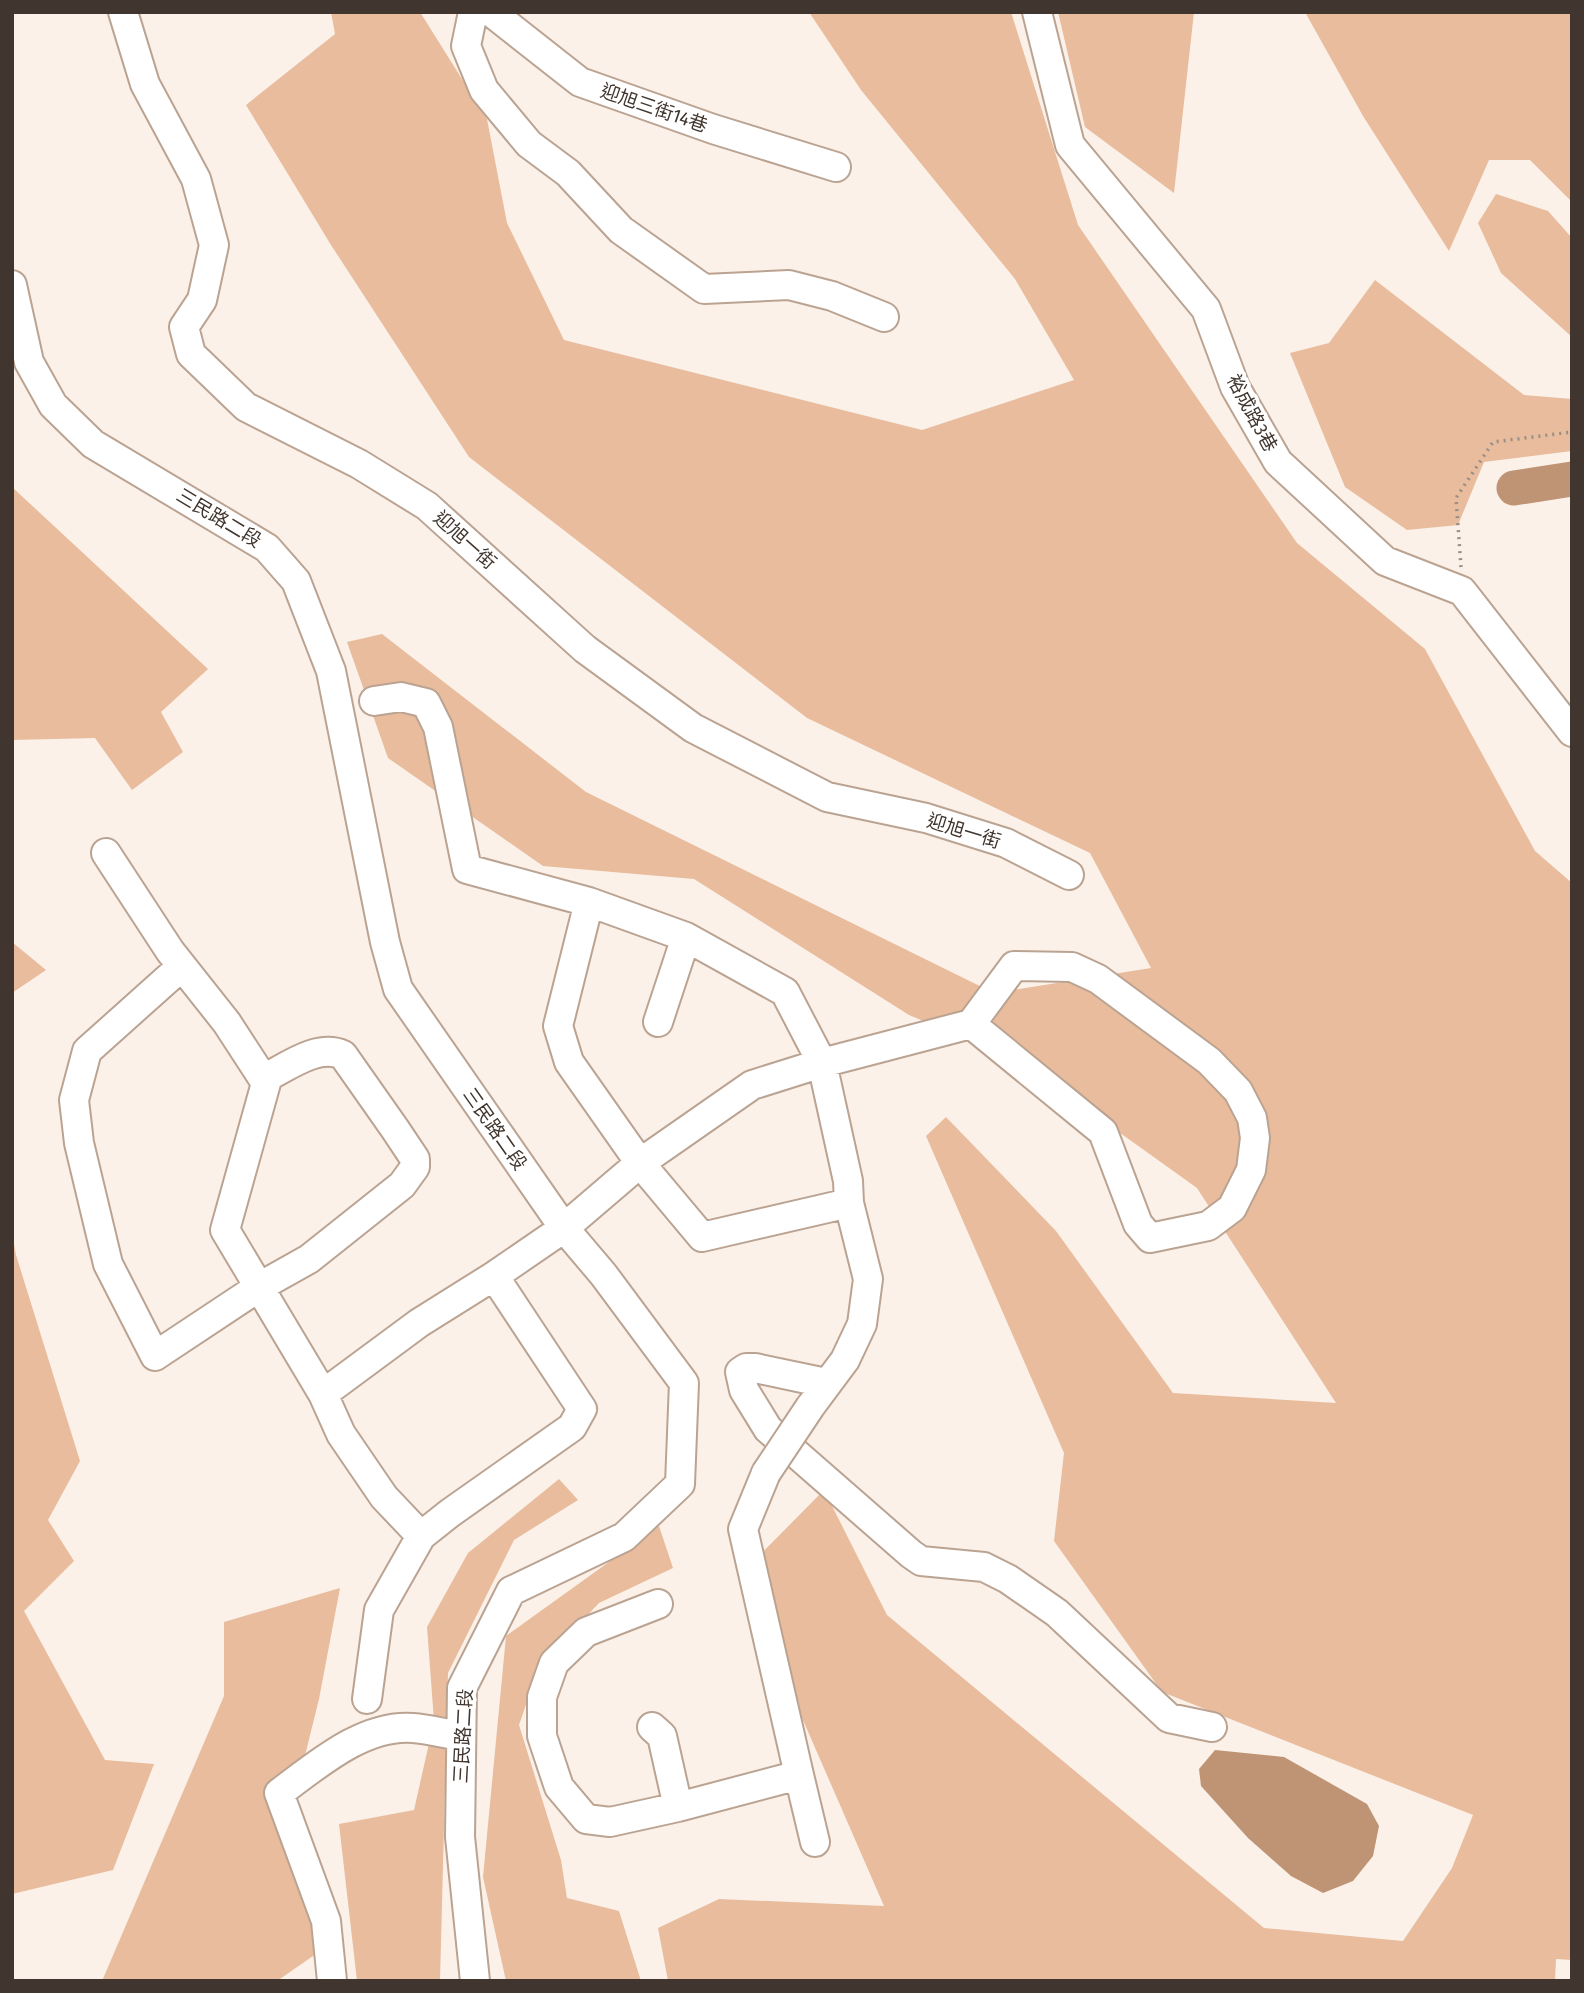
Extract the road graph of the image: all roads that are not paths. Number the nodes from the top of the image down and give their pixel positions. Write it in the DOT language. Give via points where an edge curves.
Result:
graph roads {
  1 [pos="123,12"];
  2 [pos="473,12"];
  3 [pos="491,12"];
  4 [pos="1037,12"];
  5 [pos="836,167"];
  6 [pos="12,285"];
  7 [pos="884,317"];
  8 [pos="374,701"];
  9 [pos="1572,732"];
  10 [pos="106,853"];
  11 [pos="1069,875"];
  12 [pos="589,902"];
  13 [pos="686,937"];
  14 [pos="182,966"];
  15 [pos="658,1022"];
  16 [pos="971,1024"];
  17 [pos="822,1063"];
  18 [pos="263,1079"];
  19 [pos="640,1163"];
  20 [pos="849,1203"];
  21 [pos="565,1228"];
  22 [pos="495,1276"];
  23 [pos="259,1287"];
  24 [pos="826,1383"];
  25 [pos="323,1394"];
  26 [pos="421,1536"];
  27 [pos="658,1604"];
  28 [pos="367,1699"];
  29 [pos="652,1727"];
  30 [pos="1212,1727"];
  31 [pos="461,1736"];
  32 [pos="799,1775"];
  33 [pos="678,1807"];
  34 [pos="815,1842"];
  35 [pos="332,1981"];
  36 [pos="475,1981"];
  1 -- 11 [label="street, 迎旭一街" via="145,85 196,178 214,245 202,300 184,327 191,354 237,399 427,506 585,649 694,728 827,797 926,818 1006,843"];
  2 -- 7 [label="street" via="466,46 485,90 529,145 568,173 621,230 704,289 789,285"];
  3 -- 5 [label="street, 迎旭三街14巷" via="580,82"];
  4 -- 9 [label="street, 裕成路3巷" via="1070,145 1206,309 1235,387 1278,462 1385,561 1462,591"];
  6 -- 21 [label="street, 三民路二段" via="29,362 53,405 93,444 268,548 296,581 331,671 398,989"];
  8 -- 12 [label="street" via="401,697 426,703 438,727 467,869"];
  10 -- 14 [label="street"];
  12 -- 13 [label="street"];
  12 -- 19 [label="street" via="558,1026 569,1062"];
  13 -- 15 [label="street"];
  13 -- 17 [label="street" via="785,992"];
  14 -- 18 [label="street"];
  14 -- 23 [label="street" via="87,1051 83,1063 74,1100 79,1143 108,1264 155,1356"];
  16 -- 16 [label="street" via="1014,967 1072,967 1098,979 1209,1060 1238,1091 1252,1118 1255,1138 1251,1170 1232,1209 1208,1226 1150,1238 1138,1224 1104,1132"];
  16 -- 17 [label="street"];
  17 -- 19 [label="street" via="752,1085"];
  17 -- 20 [label="street"];
  18 -- 23 [label="street" via="266,1083 225,1230"];
  18 -- 23 [label="street" via="323,1051 343,1055 415,1159 415,1167 402,1185 309,1258"];
  19 -- 20 [label="street" via="702,1237"];
  19 -- 21 [label="street"];
  20 -- 24 [label="street" via="868,1279 862,1324 845,1360"];
  21 -- 22 [label="street"];
  21 -- 31 [label="street, 三民路二段" via="684,1383 680,1484 624,1536 510,1591 462,1688"];
  22 -- 25 [label="street" via="419,1323"];
  22 -- 26 [label="street" via="582,1409 572,1427"];
  23 -- 25 [label="street"];
  24 -- 30 [label="street" via="755,1368 740,1372 744,1390 768,1429 911,1555 921,1561 984,1567 1009,1579 1057,1614 1169,1718"];
  24 -- 32 [label="street, bridge" via="766,1473 743,1529"];
  25 -- 26 [label="street" via="341,1434 384,1497"];
  26 -- 28 [label="street" via="379,1610"];
  27 -- 33 [label="street" via="586,1632 554,1664 542,1697 542,1736 559,1787 586,1819 610,1822"];
  29 -- 33 [label="street" via="662,1736"];
  31 -- 35 [label="street" via="410,1728 376,1733 342,1746 279,1793 326,1921"];
  31 -- 36 [label="street, 三民路二段" via="460,1837"];
  32 -- 33 [label="street"];
  32 -- 34 [label="street"];
}
